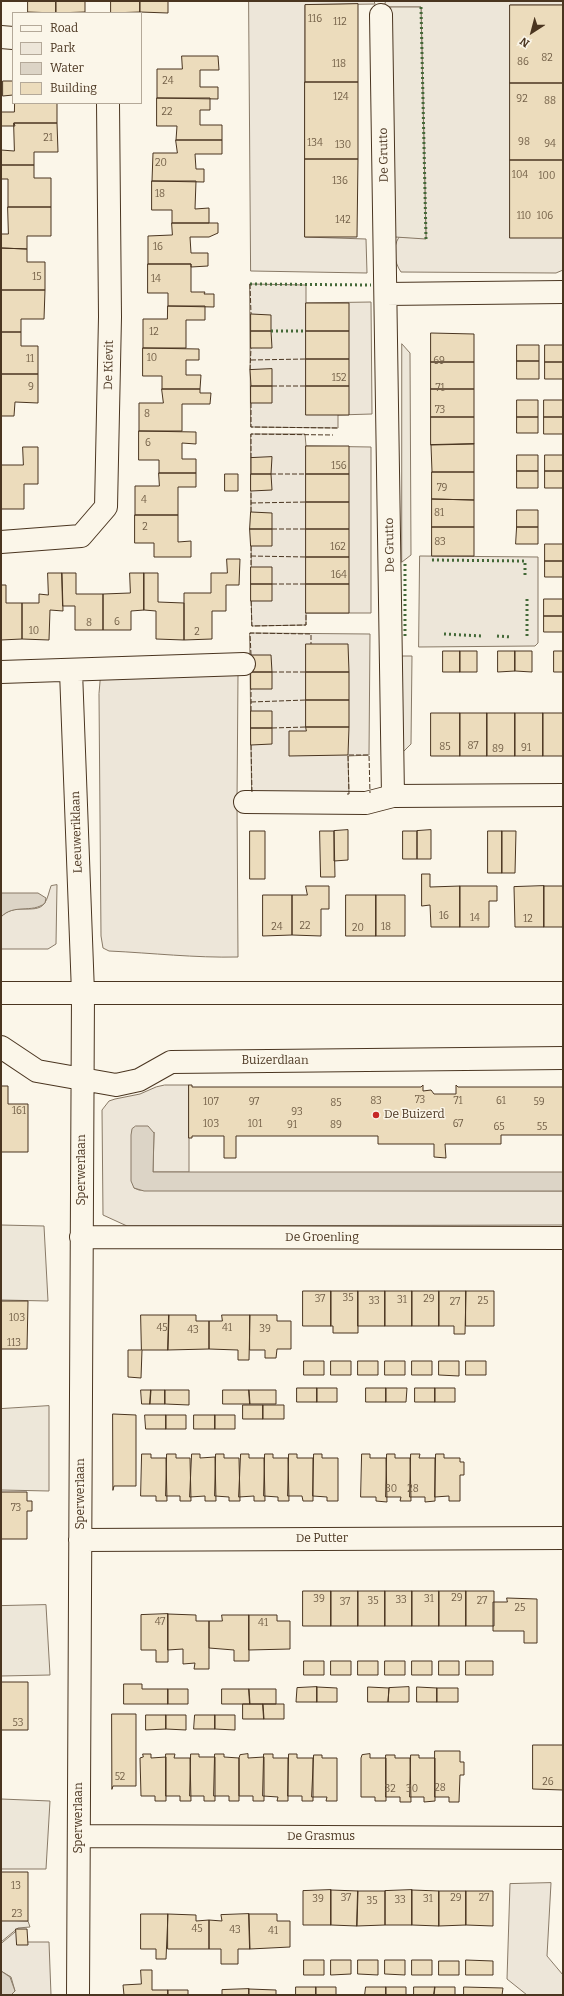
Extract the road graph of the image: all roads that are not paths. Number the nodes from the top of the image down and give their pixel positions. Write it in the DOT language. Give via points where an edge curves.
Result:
graph roads {
  1 [pos="381,15"];
  2 [pos="1,38"];
  3 [pos="12,38"];
  4 [pos="108,104"];
  5 [pos="563,292"];
  6 [pos="386,294"];
  7 [pos="1,542"];
  8 [pos="244,664"];
  9 [pos="71,671"];
  10 [pos="1,672"];
  11 [pos="563,795"];
  12 [pos="393,796"];
  13 [pos="245,802"];
  14 [pos="1,993"];
  15 [pos="82,993"];
  16 [pos="563,993"];
  17 [pos="1,1047"];
  18 [pos="563,1058"];
  19 [pos="82,1079"];
  20 [pos="81,1237"];
  21 [pos="563,1238"];
  22 [pos="563,1538"];
  23 [pos="80,1540"];
  24 [pos="79,1836"];
  25 [pos="563,1838"];
  26 [pos="78,1995"];
  1 -- 6 [label="street, De Grutto"];
  2 -- 3 [label="street"];
  4 -- 7 [label="street, De Kievit" via="110,317 106,508 81,536"];
  5 -- 6 [label="street"];
  6 -- 12 [label="street, De Grutto"];
  8 -- 9 [label="street"];
  9 -- 10 [label="street"];
  9 -- 15 [label="street, Leeuweriklaan"];
  11 -- 12 [label="street"];
  12 -- 13 [label="street" via="366,804"];
  14 -- 15 [label="street"];
  15 -- 16 [label="street"];
  15 -- 19 [label="street, Sperwerlaan"];
  17 -- 19 [label="street, Buizerdlaan" via="37,1070"];
  18 -- 19 [label="street, Buizerdlaan" via="171,1062 139,1080 116,1085"];
  19 -- 20 [label="street, Sperwerlaan"];
  20 -- 21 [label="street, De Groenling"];
  20 -- 23 [label="street, Sperwerlaan"];
  22 -- 23 [label="street, De Putter"];
  23 -- 24 [label="street, Sperwerlaan"];
  24 -- 25 [label="street, De Grasmus"];
  24 -- 26 [label="street, Sperwerlaan"];
}
